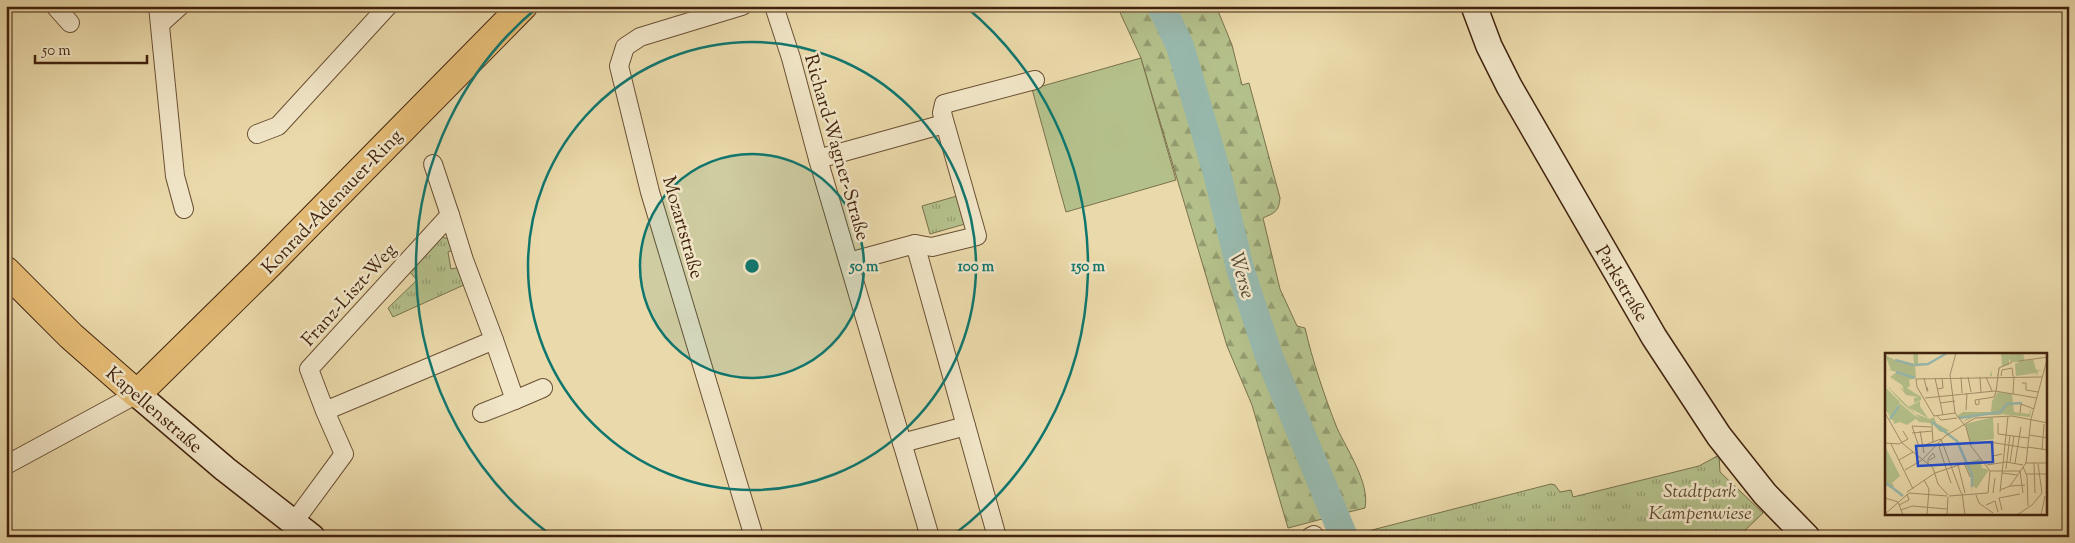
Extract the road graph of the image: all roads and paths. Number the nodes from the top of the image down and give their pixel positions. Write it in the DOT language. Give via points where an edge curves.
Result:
graph roads {
  1 [pos="55,6"];
  2 [pos="158,6"];
  3 [pos="180,6"];
  4 [pos="388,6"];
  5 [pos="523,6"];
  6 [pos="742,6"];
  7 [pos="774,6"];
  8 [pos="1474,6"];
  9 [pos="70,23"];
  10 [pos="160,24"];
  11 [pos="1036,80"];
  12 [pos="944,124"];
  13 [pos="257,134"];
  14 [pos="818,159"];
  15 [pos="433,164"];
  16 [pos="184,209"];
  17 [pos="450,215"];
  18 [pos="915,244"];
  19 [pos="849,262"];
  20 [pos="6,270"];
  21 [pos="494,340"];
  22 [pos="543,388"];
  23 [pos="137,394"];
  24 [pos="515,400"];
  25 [pos="325,411"];
  26 [pos="482,413"];
  27 [pos="966,426"];
  28 [pos="902,443"];
  29 [pos="6,465"];
  30 [pos="303,529"];
  31 [pos="754,537"];
  32 [pos="930,537"];
  33 [pos="997,537"];
  34 [pos="1807,537"];
  1 -- 9 [label="street"];
  2 -- 10 [label="street"];
  3 -- 10 [label="street"];
  4 -- 13 [label="street" via="278,126"];
  5 -- 23 [label="main road, Konrad-Adenauer-Ring"];
  6 -- 31 [label="street, Mozartstraße" via="640,37 625,47 619,66 650,192"];
  7 -- 14 [label="street, Richard-Wagner-Straße"];
  8 -- 34 [label="street, Parkstraße" via="1509,86 1658,342 1737,461"];
  10 -- 16 [label="street" via="175,176"];
  11 -- 12 [label="street" via="947,103 941,110"];
  12 -- 14 [label="street"];
  12 -- 18 [label="street" via="977,236 932,247"];
  14 -- 19 [label="street, Richard-Wagner-Straße"];
  15 -- 17 [label="street"];
  17 -- 21 [label="street"];
  17 -- 25 [label="street, Franz-Liszt-Weg" via="309,369"];
  18 -- 19 [label="street"];
  18 -- 27 [label="street"];
  19 -- 28 [label="street, Richard-Wagner-Straße"];
  20 -- 23 [label="main road, Kapellenstraße" via="70,336"];
  21 -- 24 [label="street"];
  21 -- 25 [label="street"];
  22 -- 24 [label="street"];
  23 -- 29 [label="street"];
  23 -- 30 [label="street, Kapellenstraße" via="225,469"];
  24 -- 26 [label="street"];
  25 -- 30 [label="street, Franz-Liszt-Weg" via="344,454"];
  27 -- 28 [label="street"];
  27 -- 33 [label="street"];
  28 -- 32 [label="street, Richard-Wagner-Straße"];
}
